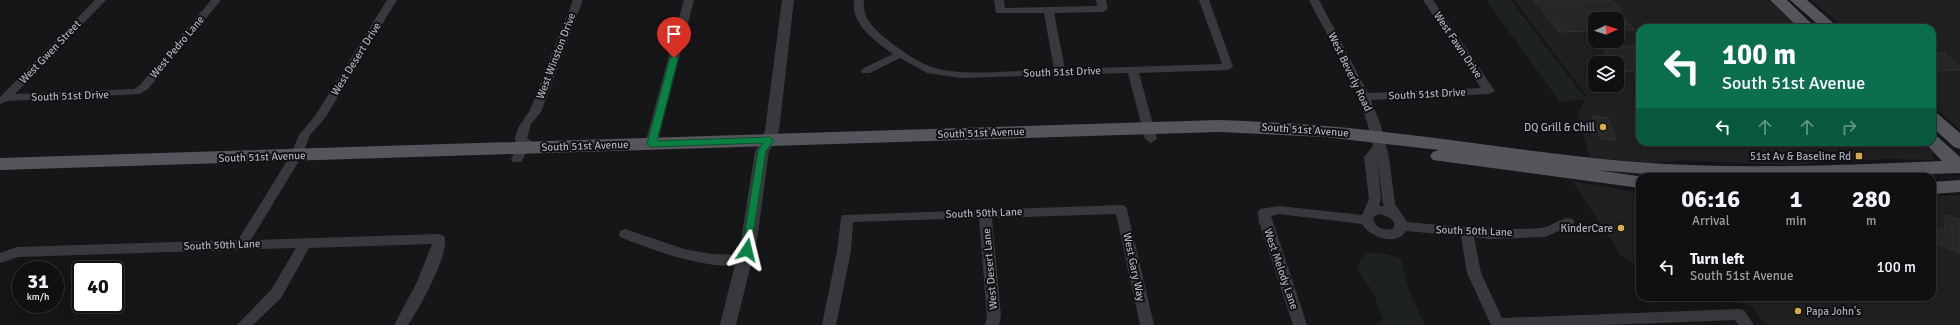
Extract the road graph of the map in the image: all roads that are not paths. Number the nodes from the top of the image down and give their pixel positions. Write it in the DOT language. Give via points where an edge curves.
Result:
graph roads {
  1 [pos="101,0"];
  2 [pos="216,0"];
  3 [pos="392,0"];
  4 [pos="578,0"];
  5 [pos="689,0"];
  6 [pos="788,0"];
  7 [pos="859,0"];
  8 [pos="999,0"];
  9 [pos="1204,0"];
  10 [pos="1314,0"];
  11 [pos="1428,0"];
  12 [pos="1778,0"];
  13 [pos="1798,0"];
  14 [pos="1102,4"];
  15 [pos="1048,10"];
  16 [pos="1804,24"];
  17 [pos="1826,24"];
  18 [pos="901,54"];
  19 [pos="1133,70"];
  20 [pos="866,71"];
  21 [pos="1060,72"];
  22 [pos="1489,91"];
  23 [pos="136,92"];
  24 [pos="1364,97"];
  25 [pos="2,101"];
  26 [pos="1936,122"];
  27 [pos="1150,133"];
  28 [pos="1378,141"];
  29 [pos="1960,143"];
  30 [pos="651,144"];
  31 [pos="1936,145"];
  32 [pos="766,146"];
  33 [pos="519,154"];
  34 [pos="292,162"];
  35 [pos="0,164"];
  36 [pos="1960,166"];
  37 [pos="0,176"];
  38 [pos="1636,181"];
  39 [pos="1960,186"];
  40 [pos="1936,188"];
  41 [pos="1121,209"];
  42 [pos="1264,212"];
  43 [pos="985,213"];
  44 [pos="1368,216"];
  45 [pos="1399,221"];
  46 [pos="1568,222"];
  47 [pos="1467,233"];
  48 [pos="625,234"];
  49 [pos="306,242"];
  50 [pos="242,244"];
  51 [pos="3,256"];
  52 [pos="745,260"];
  53 [pos="1743,320"];
  54 [pos="1620,322"];
  55 [pos="244,325"];
  56 [pos="401,325"];
  57 [pos="728,325"];
  58 [pos="830,325"];
  59 [pos="992,325"];
  60 [pos="1147,325"];
  61 [pos="1300,325"];
  62 [pos="1498,325"];
  1 -- 25 [label="street, West Gwen Street"];
  2 -- 23 [label="street, West Pedro Lane" via="144,87"];
  3 -- 34 [label="street, West Desert Drive" via="319,118 320,123 311,132 306,145"];
  4 -- 33 [label="street, West Winston Drive" via="535,112 537,115 529,125 527,140"];
  5 -- 30 [label="street"];
  6 -- 32 [label="street"];
  7 -- 18 [label="street, South 51st Drive" via="861,18 867,27"];
  8 -- 15 [label="street" via="1000,11"];
  9 -- 19 [label="street, South 51st Drive" via="1228,67"];
  10 -- 24 [label="street, West Beverly Road"];
  11 -- 22 [label="street, West Fawn Drive"];
  12 -- 16 [label="main road"];
  13 -- 17 [label="main road"];
  14 -- 15 [label="street"];
  15 -- 21 [label="street"];
  18 -- 20 [label="street"];
  18 -- 21 [label="street, South 51st Drive" via="920,66 945,74"];
  19 -- 21 [label="street, South 51st Drive"];
  19 -- 27 [label="street"];
  22 -- 24 [label="street, South 51st Drive"];
  23 -- 25 [label="street, South 51st Drive"];
  24 -- 28 [label="street, West Beverly Road"];
  26 -- 29 [label="main road"];
  27 -- 28 [label="main road, South 51st Avenue"];
  27 -- 32 [label="main road, South 51st Avenue"];
  28 -- 36 [label="main road, South 51st Avenue" via="1688,171 1765,173"];
  28 -- 38 [label="main road, South 51st Avenue"];
  28 -- 44 [label="street" via="1370,157 1375,199"];
  28 -- 45 [label="street, West Beverly Road" via="1383,158 1389,204"];
  30 -- 32 [label="main road, South 51st Avenue"];
  30 -- 33 [label="main road, South 51st Avenue"];
  31 -- 36 [label="main road"];
  32 -- 33 [label="main road, South 51st Avenue"];
  32 -- 52 [label="street"];
  33 -- 34 [label="main road, South 51st Avenue"];
  34 -- 35 [label="main road, South 51st Avenue"];
  34 -- 37 [label="main road, South 51st Avenue"];
  34 -- 50 [label="street, West Desert Drive"];
  39 -- 40 [label="main road"];
  41 -- 43 [label="street, South 50th Lane"];
  41 -- 60 [label="street, West Gary Way"];
  42 -- 44 [label="street, South 50th Lane" via="1279,210"];
  42 -- 61 [label="street, West Melody Lane" via="1265,222"];
  43 -- 58 [label="street, South 50th Lane" via="848,218"];
  43 -- 59 [label="street, West Desert Lane" via="994,316"];
  44 -- 45 [label="street, South 50th Lane" via="1382,210"];
  44 -- 45 [label="street" via="1372,229 1384,234 1396,233"];
  45 -- 47 [label="street, South 50th Lane"];
  46 -- 47 [label="street, South 50th Lane" via="1545,232"];
  47 -- 62 [label="street" via="1474,273"];
  48 -- 52 [label="street" via="664,250 691,257 721,261"];
  49 -- 50 [label="street, South 50th Lane"];
  49 -- 55 [label="street" via="276,294"];
  49 -- 56 [label="street, South 50th Lane" via="439,239 440,243 412,309"];
  50 -- 51 [label="street, South 50th Lane" via="17,252"];
  52 -- 57 [label="street"];
  53 -- 54 [label="street"];
  54 -- 62 [label="street"];
}
